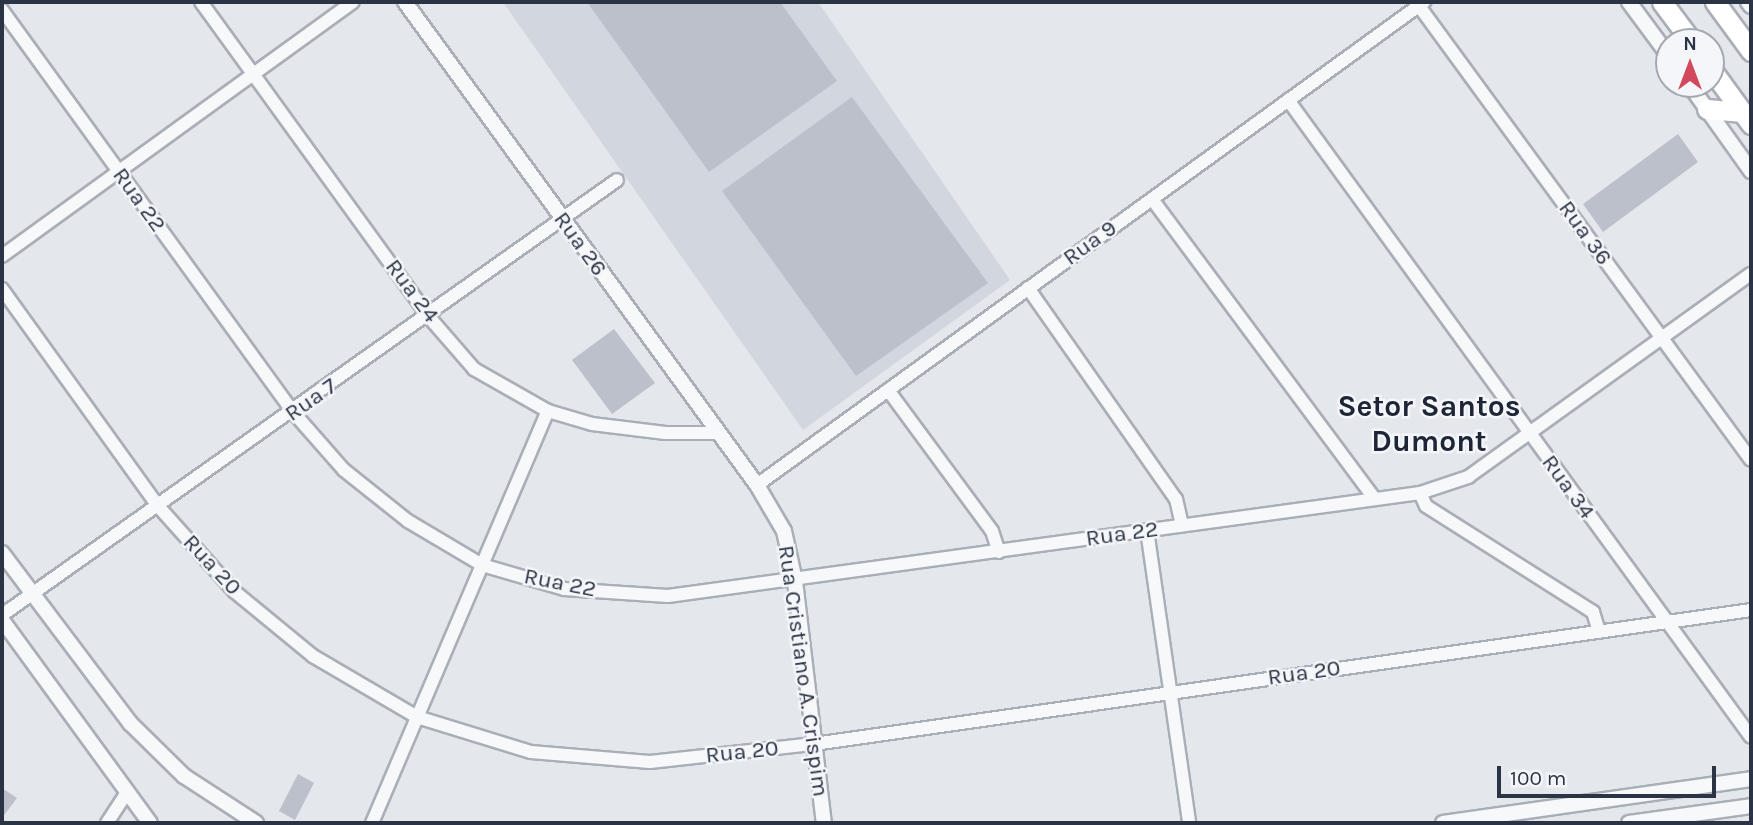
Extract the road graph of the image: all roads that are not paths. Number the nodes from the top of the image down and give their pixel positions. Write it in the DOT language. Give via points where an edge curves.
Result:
graph roads {
  1 [pos="201,2"];
  2 [pos="353,2"];
  3 [pos="405,2"];
  4 [pos="1629,2"];
  5 [pos="1662,2"];
  6 [pos="1715,2"];
  7 [pos="1748,2"];
  8 [pos="1421,4"];
  9 [pos="1751,6"];
  10 [pos="2,10"];
  11 [pos="1682,28"];
  12 [pos="1655,37"];
  13 [pos="1751,51"];
  14 [pos="253,74"];
  15 [pos="1725,88"];
  16 [pos="1700,98"];
  17 [pos="1288,100"];
  18 [pos="1707,108"];
  19 [pos="1747,118"];
  20 [pos="118,171"];
  21 [pos="1751,171"];
  22 [pos="617,180"];
  23 [pos="1152,199"];
  24 [pos="562,219"];
  25 [pos="2,256"];
  26 [pos="1751,274"];
  27 [pos="1028,288"];
  28 [pos="2,289"];
  29 [pos="429,317"];
  30 [pos="1662,338"];
  31 [pos="888,390"];
  32 [pos="548,411"];
  33 [pos="293,412"];
  34 [pos="719,433"];
  35 [pos="1530,435"];
  36 [pos="1751,460"];
  37 [pos="757,485"];
  38 [pos="1420,493"];
  39 [pos="1374,498"];
  40 [pos="158,506"];
  41 [pos="1182,525"];
  42 [pos="1147,530"];
  43 [pos="999,552"];
  44 [pos="2,553"];
  45 [pos="482,565"];
  46 [pos="795,581"];
  47 [pos="32,594"];
  48 [pos="1751,610"];
  49 [pos="2,617"];
  50 [pos="1667,622"];
  51 [pos="1599,632"];
  52 [pos="1170,692"];
  53 [pos="417,717"];
  54 [pos="1751,737"];
  55 [pos="814,744"];
  56 [pos="1751,779"];
  57 [pos="127,792"];
  58 [pos="1751,806"];
  59 [pos="107,823"];
  60 [pos="150,823"];
  61 [pos="256,823"];
  62 [pos="372,823"];
  63 [pos="824,823"];
  64 [pos="1189,823"];
  65 [pos="1443,823"];
  66 [pos="1629,823"];
  1 -- 14 [label="street, Rua 24"];
  2 -- 14 [label="street"];
  3 -- 24 [label="street, Rua 26"];
  4 -- 12 [label="street"];
  5 -- 11 [label="highway"];
  6 -- 13 [label="highway"];
  7 -- 9 [label="street"];
  8 -- 17 [label="street, Rua 9"];
  8 -- 30 [label="street, Rua 36"];
  10 -- 20 [label="street, Rua 22"];
  14 -- 20 [label="street"];
  14 -- 29 [label="street, Rua 24"];
  15 -- 19 [label="highway"];
  16 -- 18 [label="street"];
  17 -- 23 [label="street, Rua 9"];
  17 -- 35 [label="street, Rua 34"];
  18 -- 19 [label="highway"];
  18 -- 21 [label="street"];
  20 -- 25 [label="street"];
  20 -- 33 [label="street, Rua 22"];
  22 -- 24 [label="street, Rua 7"];
  23 -- 27 [label="street, Rua 9"];
  23 -- 39 [label="street"];
  24 -- 29 [label="street, Rua 7"];
  24 -- 34 [label="street, Rua 26"];
  26 -- 30 [label="street, Rua 22"];
  27 -- 31 [label="street, Rua 9"];
  27 -- 41 [label="street" via="1176,499"];
  28 -- 40 [label="street, Rua 20"];
  29 -- 32 [label="street, Rua 24" via="474,369"];
  29 -- 33 [label="street, Rua 7"];
  30 -- 35 [label="street, Rua 22"];
  30 -- 36 [label="street, Rua 36"];
  31 -- 37 [label="street, Rua 9"];
  31 -- 43 [label="street" via="992,531"];
  32 -- 34 [label="street, Rua 24" via="592,424 665,433"];
  32 -- 45 [label="street"];
  33 -- 40 [label="street, Rua 7"];
  33 -- 45 [label="street, Rua 22" via="344,470 408,521"];
  34 -- 37 [label="street, Rua 26"];
  35 -- 38 [label="street, Rua 22" via="1468,477"];
  35 -- 50 [label="street, Rua 34"];
  37 -- 46 [label="street, Rua Cristiano A. Crispim" via="784,531"];
  38 -- 39 [label="street, Rua 22"];
  38 -- 51 [label="street" via="1426,506 1592,612"];
  39 -- 41 [label="street, Rua 22"];
  40 -- 47 [label="street, Rua 7"];
  40 -- 53 [label="street, Rua 20" via="235,592 313,656"];
  41 -- 42 [label="street, Rua 22"];
  42 -- 43 [label="street, Rua 22"];
  42 -- 52 [label="street"];
  43 -- 46 [label="street, Rua 22"];
  44 -- 47 [label="street"];
  45 -- 46 [label="street, Rua 22" via="564,589 668,596"];
  45 -- 53 [label="street"];
  46 -- 55 [label="street, Rua Cristiano A. Crispim"];
  47 -- 49 [label="street, Rua 7"];
  47 -- 61 [label="street" via="130,723 184,776"];
  48 -- 50 [label="street, Rua 20"];
  49 -- 57 [label="street"];
  50 -- 51 [label="street, Rua 20"];
  50 -- 54 [label="street, Rua 34"];
  51 -- 52 [label="street, Rua 20"];
  52 -- 55 [label="street, Rua 20"];
  52 -- 64 [label="street"];
  53 -- 55 [label="street, Rua 20" via="531,752 650,762"];
  53 -- 62 [label="street"];
  55 -- 63 [label="street, Rua Cristiano A. Crispim"];
  56 -- 65 [label="street"];
  57 -- 59 [label="street"];
  57 -- 60 [label="street"];
  58 -- 66 [label="street"];
}
